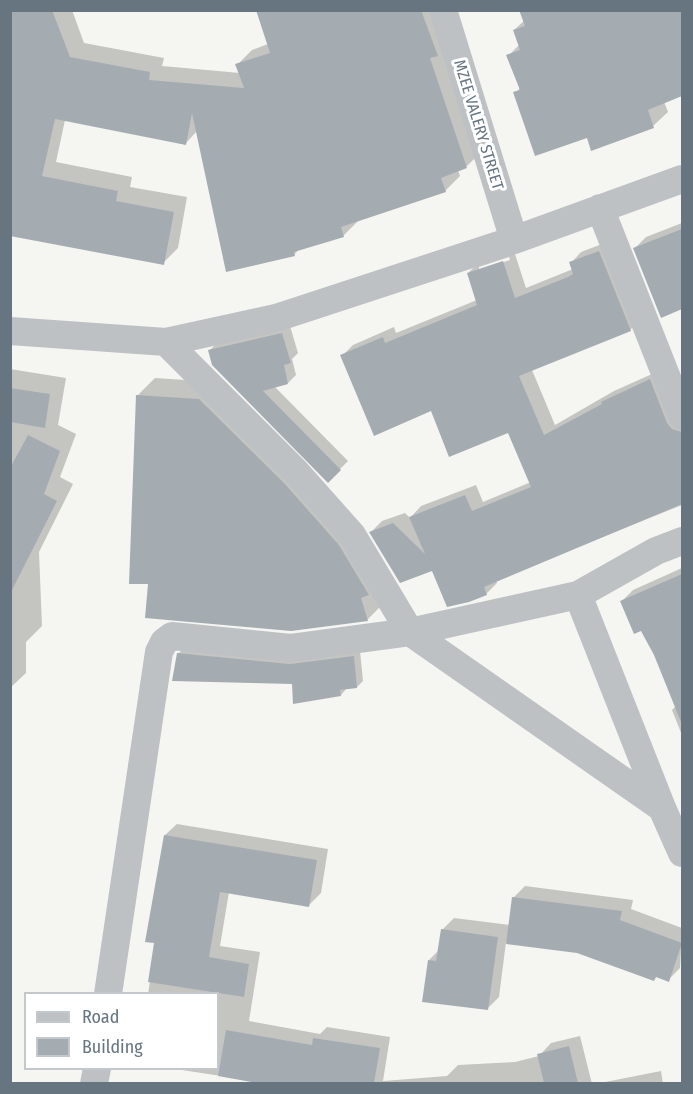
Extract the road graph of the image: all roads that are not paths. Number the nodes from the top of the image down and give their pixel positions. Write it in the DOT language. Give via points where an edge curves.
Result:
graph roads {
  1 [pos="443,10"];
  2 [pos="682,179"];
  3 [pos="600,208"];
  4 [pos="514,240"];
  5 [pos="10,331"];
  6 [pos="166,342"];
  7 [pos="682,416"];
  8 [pos="682,541"];
  9 [pos="578,594"];
  10 [pos="410,632"];
  11 [pos="663,808"];
  12 [pos="682,853"];
  13 [pos="108,992"];
  1 -- 4 [label="street, MZEE VALERY STREET"];
  2 -- 3 [label="street"];
  3 -- 4 [label="street"];
  3 -- 7 [label="street"];
  4 -- 6 [label="street" via="276,318"];
  5 -- 6 [label="street"];
  6 -- 10 [label="street" via="296,472 352,535"];
  8 -- 9 [label="street" via="656,550"];
  9 -- 10 [label="street"];
  9 -- 11 [label="street"];
  10 -- 11 [label="street"];
  10 -- 13 [label="street" via="291,648 172,636 164,642 159,651"];
  11 -- 12 [label="street"];
}
